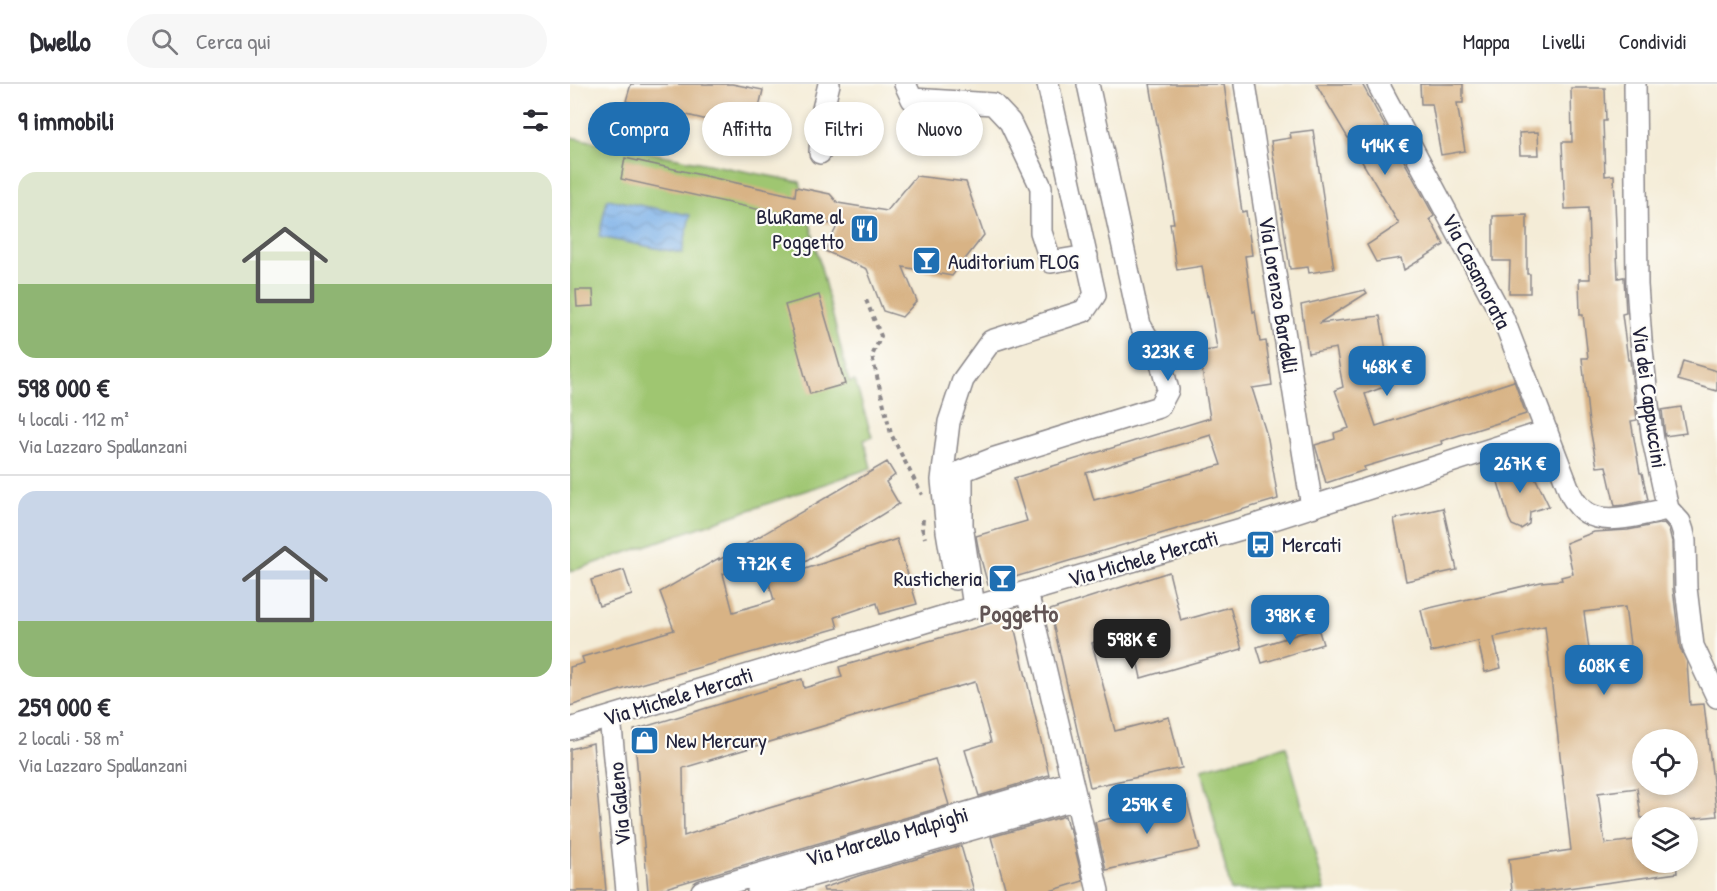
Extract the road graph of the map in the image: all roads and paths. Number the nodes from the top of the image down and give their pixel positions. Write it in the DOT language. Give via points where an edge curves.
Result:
graph roads {
  1 [pos="829,84"];
  2 [pos="905,84"];
  3 [pos="1048,84"];
  4 [pos="1089,84"];
  5 [pos="1245,84"];
  6 [pos="1378,84"];
  7 [pos="1635,84"];
  8 [pos="825,102"];
  9 [pos="1087,256"];
  10 [pos="866,300"];
  11 [pos="1547,432"];
  12 [pos="925,501"];
  13 [pos="1312,507"];
  14 [pos="1668,508"];
  15 [pos="924,510"];
  16 [pos="928,548"];
  17 [pos="1027,592"];
  18 [pos="968,609"];
  19 [pos="1717,697"];
  20 [pos="610,717"];
  21 [pos="570,729"];
  22 [pos="1074,790"];
  23 [pos="627,891"];
  24 [pos="702,891"];
  25 [pos="758,891"];
  26 [pos="1098,891"];
  1 -- 8 [label="street"];
  2 -- 9 [label="street" via="912,99 993,104 1010,122 1041,187 1041,232 1051,262"];
  3 -- 9 [label="street"];
  4 -- 18 [label="street" via="1140,325 1160,359 1168,390 1159,407 962,471"];
  5 -- 13 [label="street, Via Lorenzo Bardelli"];
  6 -- 11 [label="street, Via Casamorata" via="1503,318"];
  7 -- 14 [label="street, Via dei Cappuccini" via="1641,340 1653,440"];
  9 -- 18 [label="street" via="1095,295 1084,311 991,341 963,380 949,422 942,480 947,531"];
  10 -- 12 [label="path" via="881,336 872,357 891,434"];
  11 -- 13 [label="street, Via Michele Mercati"];
  11 -- 14 [label="street" via="1567,486 1586,513 1608,519"];
  13 -- 17 [label="street, Via Michele Mercati"];
  14 -- 19 [label="street, Via dei Cappuccini" via="1680,522 1685,541 1693,646"];
  15 -- 16 [label="path" via="922,528"];
  17 -- 18 [label="street, Via Michele Mercati"];
  17 -- 22 [label="street"];
  18 -- 20 [label="street, Via Michele Mercati"];
  20 -- 21 [label="street, Via Michele Mercati"];
  20 -- 23 [label="street, Via Galeno"];
  22 -- 24 [label="street, Via Marcello Malpighi"];
  22 -- 25 [label="street, Via Marcello Malpighi"];
  22 -- 26 [label="street"];
}
